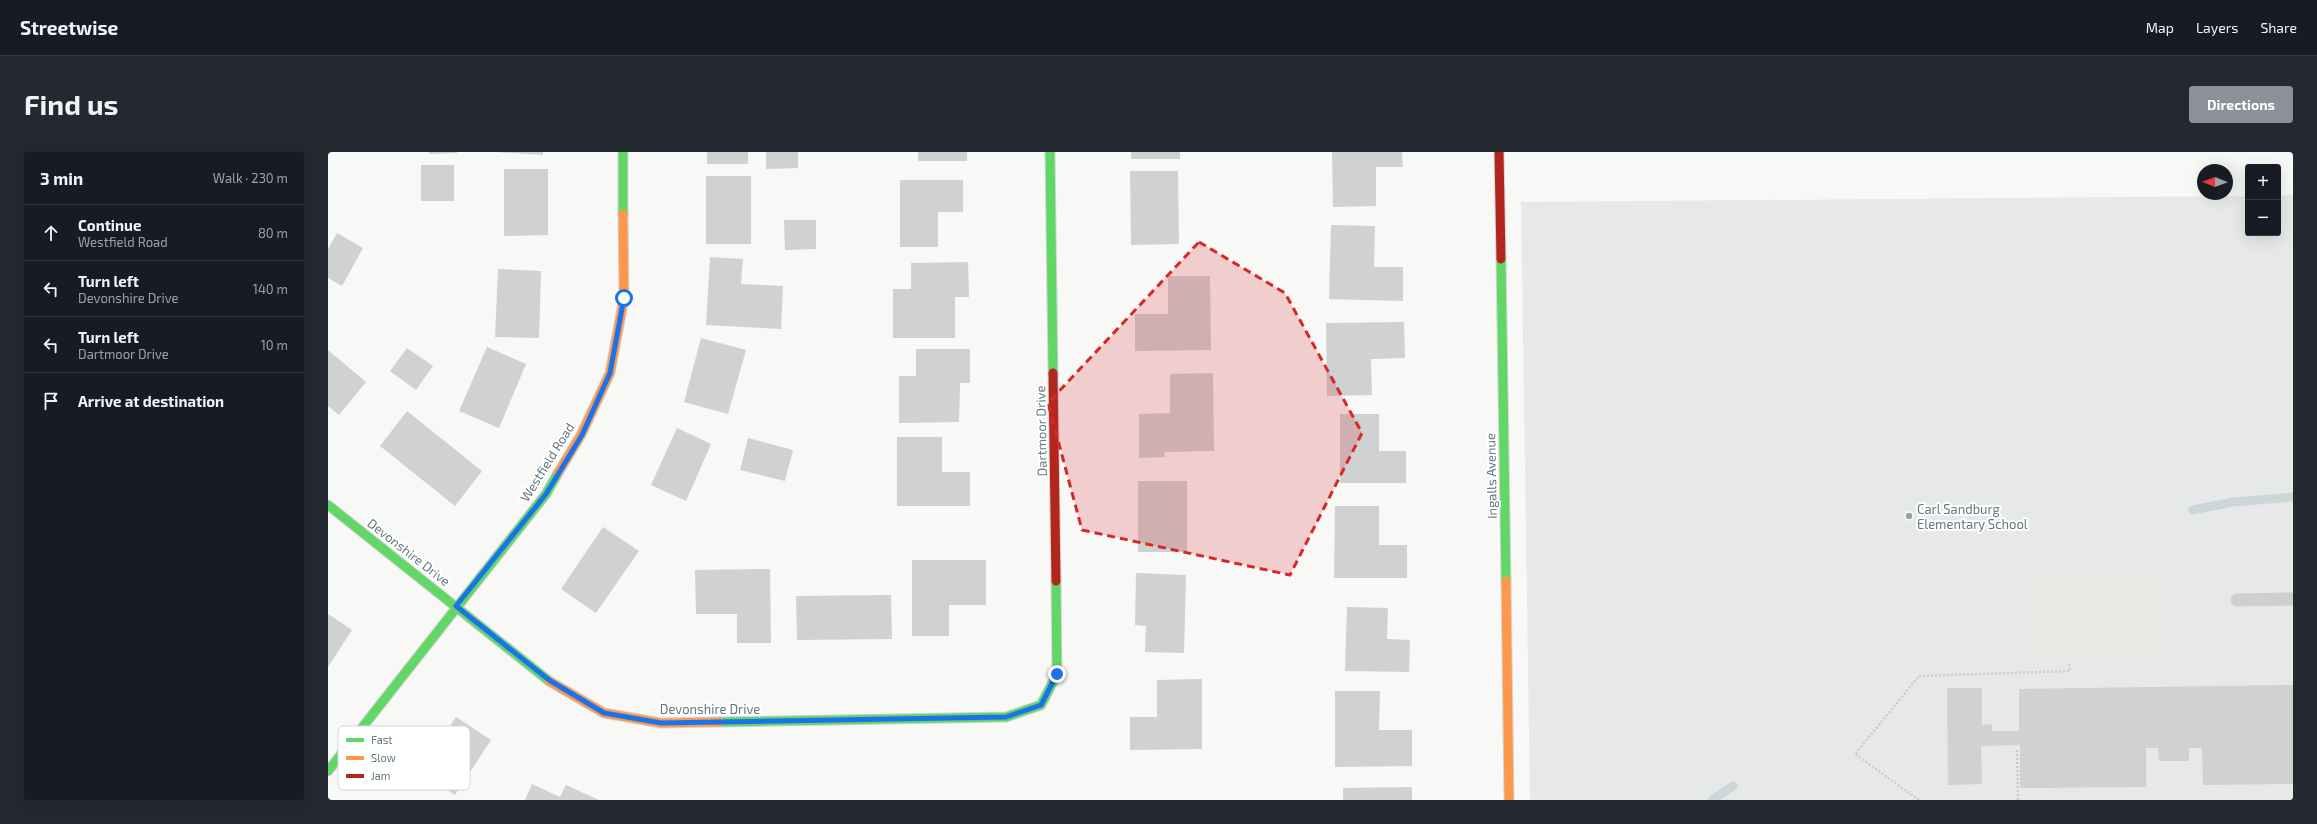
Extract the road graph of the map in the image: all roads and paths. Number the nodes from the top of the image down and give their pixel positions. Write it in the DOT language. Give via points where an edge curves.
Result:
graph roads {
  1 [pos="623,152"];
  2 [pos="1050,152"];
  3 [pos="1498,152"];
  4 [pos="328,505"];
  5 [pos="2293,599"];
  6 [pos="2237,600"];
  7 [pos="456,606"];
  8 [pos="2068,663"];
  9 [pos="1041,705"];
  10 [pos="363,726"];
  11 [pos="2017,750"];
  12 [pos="338,758"];
  13 [pos="328,771"];
  14 [pos="1510,800"];
  15 [pos="1919,800"];
  16 [pos="2018,800"];
  1 -- 7 [label="street, Westfield Road" via="624,298 610,373 582,435 546,494"];
  2 -- 9 [label="street, Dartmoor Drive" via="1057,674"];
  3 -- 14 [label="street, Ingalls Avenue"];
  4 -- 7 [label="street, Devonshire Drive"];
  5 -- 6 [label="lane"];
  7 -- 9 [label="street, Devonshire Drive" via="549,680 604,713 661,723 1006,717"];
  7 -- 10 [label="street, Westfield Road"];
  8 -- 15 [label="path" via="2070,671 1919,676 1855,754"];
  11 -- 16 [label="path"];
  12 -- 13 [label="street, Westfield Road"];
}
